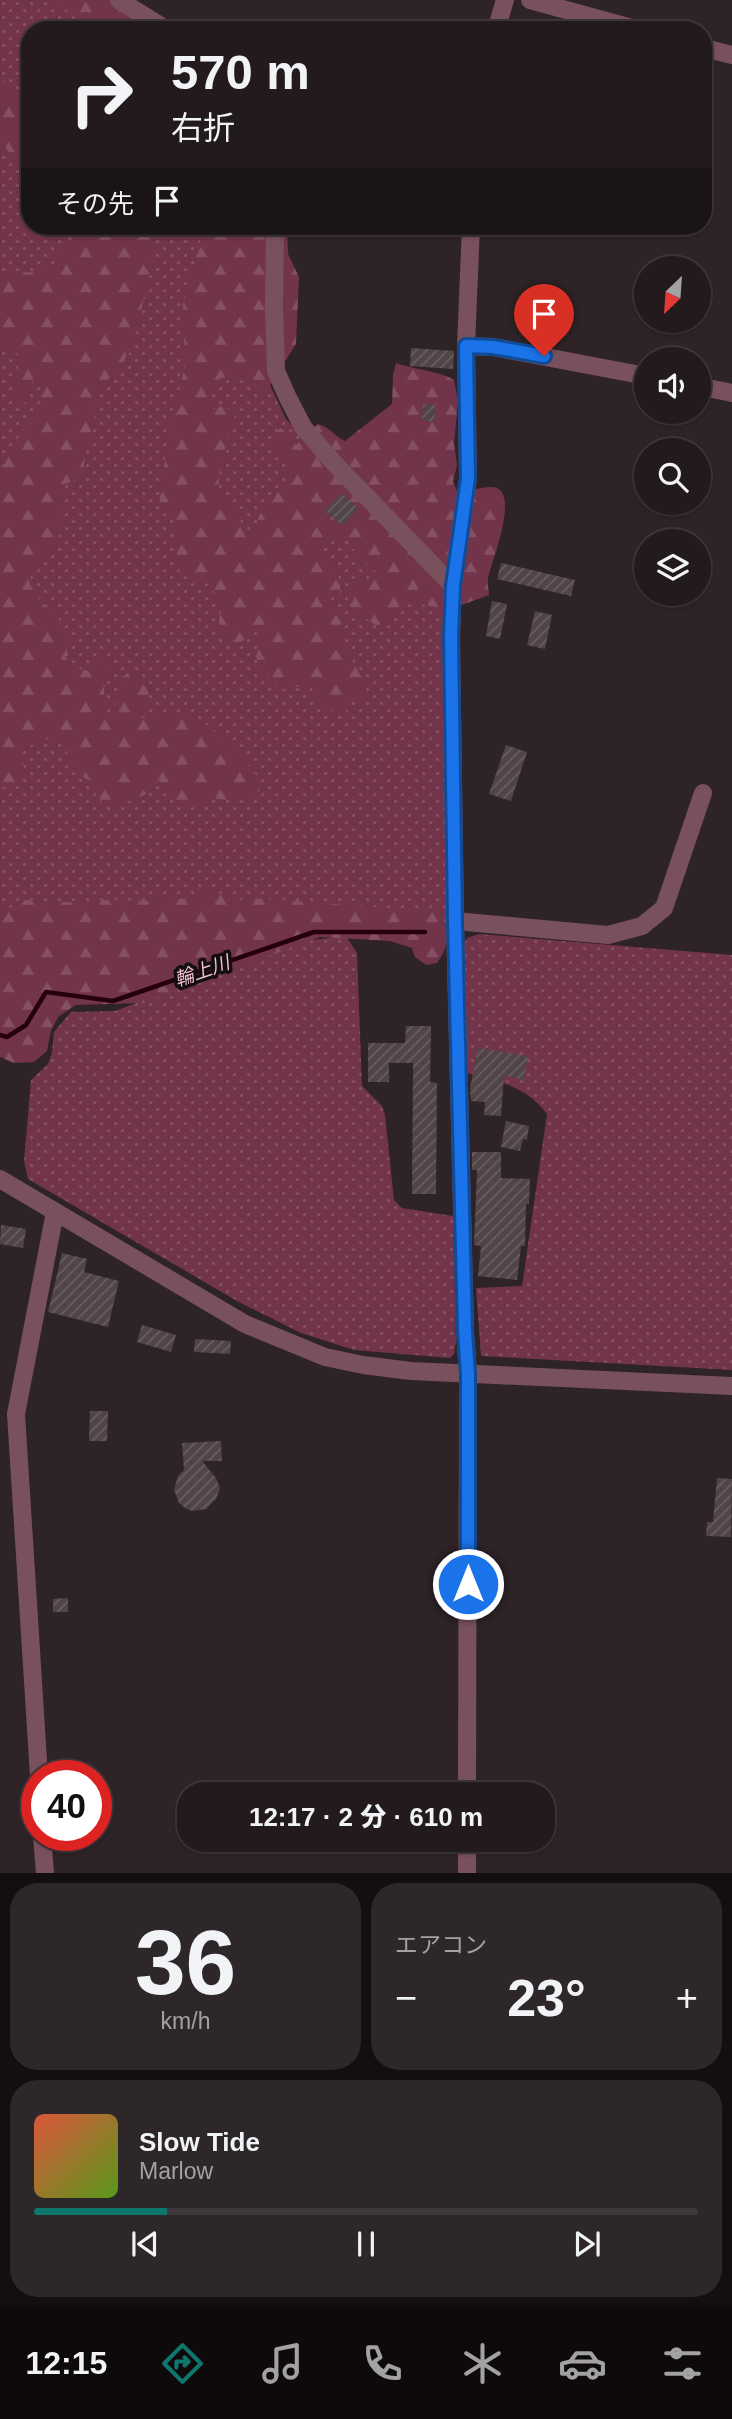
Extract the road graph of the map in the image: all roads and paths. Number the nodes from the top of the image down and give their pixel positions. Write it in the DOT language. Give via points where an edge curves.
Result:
graph roads {
  1 [pos="119,0"];
  2 [pos="505,0"];
  3 [pos="530,0"];
  4 [pos="153,21"];
  5 [pos="499,21"];
  6 [pos="606,21"];
  7 [pos="712,50"];
  8 [pos="732,55"];
  9 [pos="275,235"];
  10 [pos="471,235"];
  11 [pos="466,346"];
  12 [pos="634,374"];
  13 [pos="711,389"];
  14 [pos="732,393"];
  15 [pos="453,586"];
  16 [pos="703,793"];
  17 [pos="455,921"];
  18 [pos="0,1179"];
  19 [pos="55,1212"];
  20 [pos="468,1374"];
  21 [pos="732,1386"];
  22 [pos="38,1760"];
  23 [pos="467,1782"];
  24 [pos="43,1851"];
  25 [pos="467,1852"];
  26 [pos="45,1873"];
  27 [pos="467,1873"];
  1 -- 4 [label="street"];
  2 -- 5 [label="street"];
  3 -- 6 [label="street"];
  7 -- 8 [label="street"];
  9 -- 15 [label="street" via="276,370 288,398 303,427 333,462"];
  10 -- 11 [label="street"];
  11 -- 12 [label="street"];
  11 -- 15 [label="street" via="468,478"];
  13 -- 14 [label="street"];
  15 -- 17 [label="street"];
  16 -- 17 [label="street" via="664,908 642,926 608,935"];
  17 -- 20 [label="street"];
  18 -- 19 [label="street"];
  19 -- 20 [label="street" via="245,1324 325,1357"];
  19 -- 22 [label="street" via="16,1414"];
  20 -- 21 [label="street"];
  20 -- 23 [label="street"];
  24 -- 26 [label="street"];
  25 -- 27 [label="street"];
}
